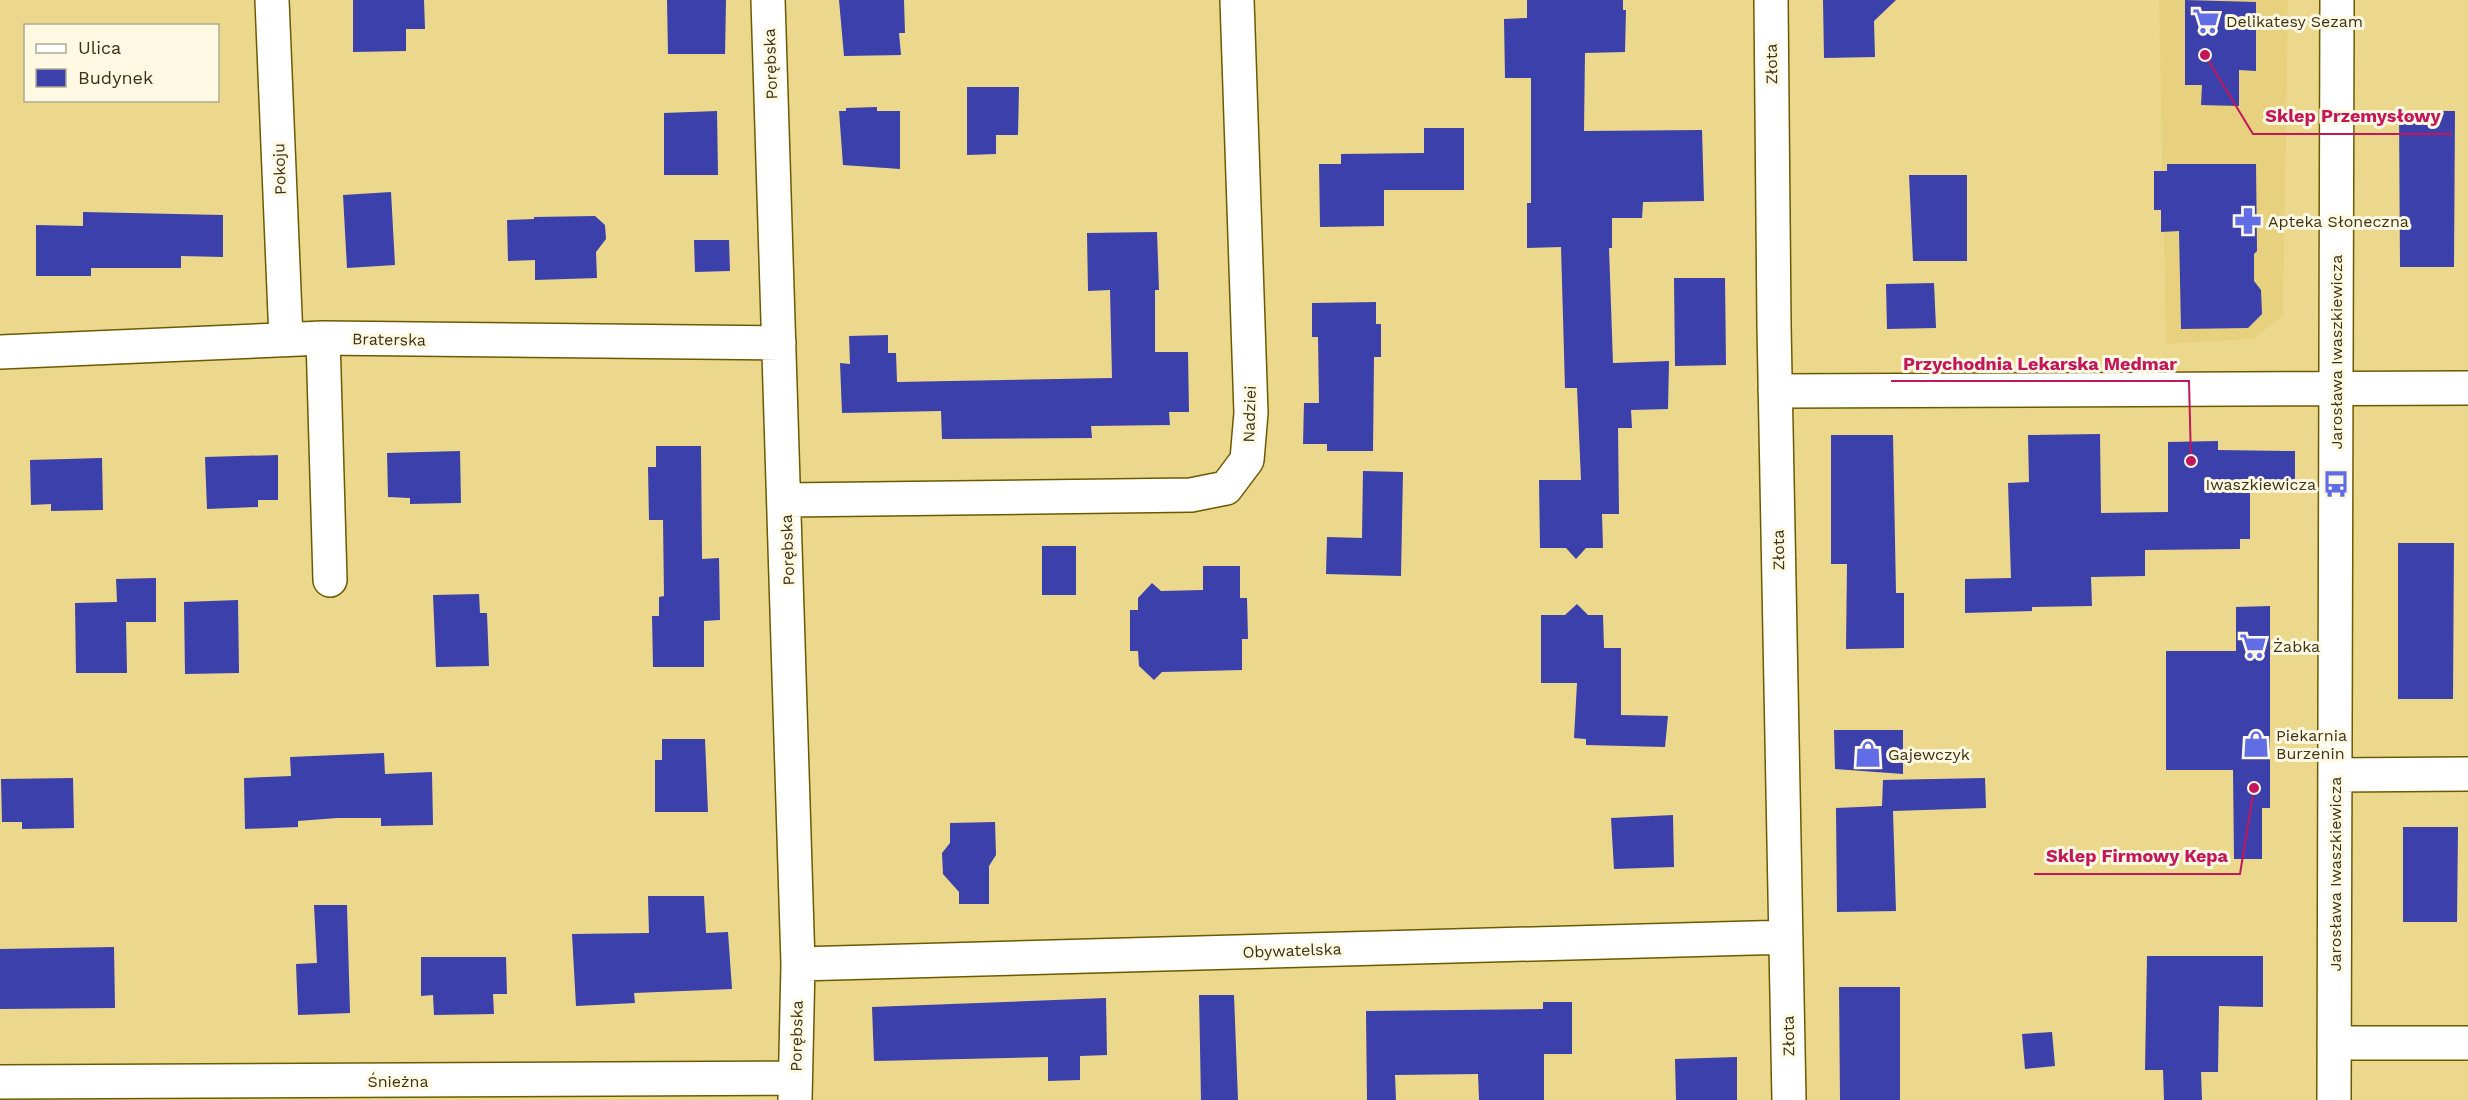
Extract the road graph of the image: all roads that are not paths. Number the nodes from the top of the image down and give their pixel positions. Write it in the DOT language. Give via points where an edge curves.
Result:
graph roads {
  1 [pos="272,0"];
  2 [pos="768,0"];
  3 [pos="1238,0"];
  4 [pos="1771,0"];
  5 [pos="2337,0"];
  6 [pos="323,338"];
  7 [pos="286,339"];
  8 [pos="779,343"];
  9 [pos="0,352"];
  10 [pos="2336,387"];
  11 [pos="2468,388"];
  12 [pos="1775,391"];
  13 [pos="786,500"];
  14 [pos="330,580"];
  15 [pos="2468,774"];
  16 [pos="2335,775"];
  17 [pos="1786,937"];
  18 [pos="798,964"];
  19 [pos="2334,1043"];
  20 [pos="2468,1043"];
  21 [pos="0,1082"];
  22 [pos="795,1089"];
  23 [pos="404,1091"];
  24 [pos="1789,1100"];
  25 [pos="2334,1100"];
  1 -- 7 [label="street, Pokoju"];
  2 -- 8 [label="street, Porębska"];
  3 -- 13 [label="street, Nadziei" via="1251,412 1247,460 1226,488 1191,495"];
  4 -- 12 [label="street, Złota"];
  5 -- 10 [label="street, Jarosława Iwaszkiewicza"];
  6 -- 7 [label="street, Braterska"];
  6 -- 8 [label="street, Braterska"];
  6 -- 14 [label="street"];
  7 -- 9 [label="street, Braterska"];
  8 -- 13 [label="street, Porębska"];
  10 -- 11 [label="street"];
  10 -- 12 [label="street"];
  10 -- 16 [label="street, Jarosława Iwaszkiewicza"];
  12 -- 17 [label="street, Złota"];
  13 -- 18 [label="street, Porębska"];
  15 -- 16 [label="street"];
  16 -- 19 [label="street, Jarosława Iwaszkiewicza"];
  17 -- 18 [label="street, Obywatelska"];
  17 -- 24 [label="street, Złota"];
  18 -- 22 [label="street, Porębska"];
  19 -- 20 [label="street"];
  19 -- 25 [label="street, Jarosława Iwaszkiewicza"];
  21 -- 23 [label="street, Śnieżna"];
  22 -- 23 [label="street, Śnieżna"];
}
